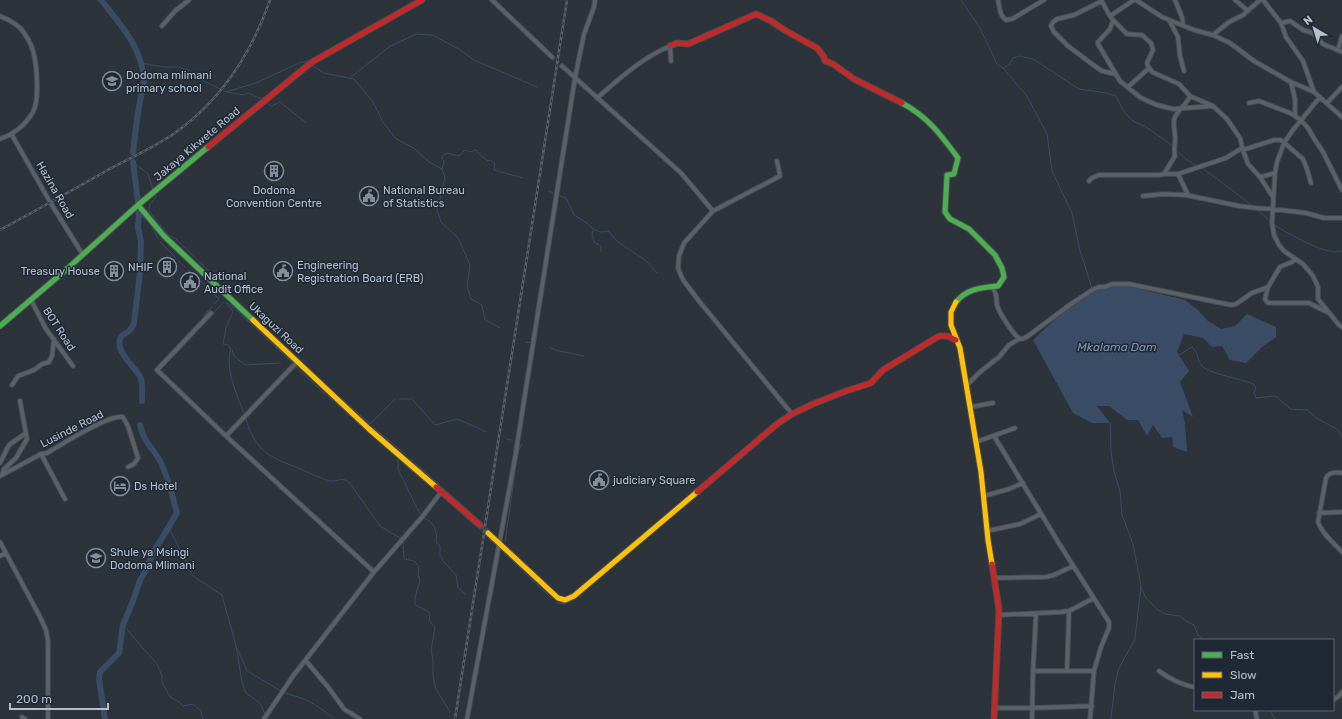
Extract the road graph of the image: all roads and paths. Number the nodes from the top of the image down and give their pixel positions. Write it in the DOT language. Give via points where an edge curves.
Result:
graph roads {
  1 [pos="189,0"];
  2 [pos="422,0"];
  3 [pos="492,0"];
  4 [pos="595,0"];
  5 [pos="998,0"];
  6 [pos="1044,0"];
  7 [pos="1135,0"];
  8 [pos="1175,0"];
  9 [pos="1235,0"];
  10 [pos="1260,0"];
  11 [pos="1270,0"];
  12 [pos="1101,1"];
  13 [pos="1264,2"];
  14 [pos="1248,11"];
  15 [pos="0,16"];
  16 [pos="1110,16"];
  17 [pos="1113,20"];
  18 [pos="1169,20"];
  19 [pos="1281,23"];
  20 [pos="1184,25"];
  21 [pos="162,26"];
  22 [pos="1213,35"];
  23 [pos="1342,36"];
  24 [pos="670,46"];
  25 [pos="1338,50"];
  26 [pos="1342,52"];
  27 [pos="552,57"];
  28 [pos="671,61"];
  29 [pos="562,66"];
  30 [pos="1149,68"];
  31 [pos="1184,71"];
  32 [pos="1115,74"];
  33 [pos="575,78"];
  34 [pos="1291,82"];
  35 [pos="1342,86"];
  36 [pos="1128,87"];
  37 [pos="1314,92"];
  38 [pos="1190,96"];
  39 [pos="1320,97"];
  40 [pos="597,98"];
  41 [pos="1249,103"];
  42 [pos="1327,103"];
  43 [pos="1212,106"];
  44 [pos="1181,109"];
  45 [pos="1295,116"];
  46 [pos="1342,117"];
  47 [pos="1301,120"];
  48 [pos="12,134"];
  49 [pos="0,139"];
  50 [pos="1284,143"];
  51 [pos="1242,149"];
  52 [pos="777,161"];
  53 [pos="1275,173"];
  54 [pos="1164,174"];
  55 [pos="1178,174"];
  56 [pos="1260,177"];
  57 [pos="1089,181"];
  58 [pos="1311,183"];
  59 [pos="1342,190"];
  60 [pos="1188,195"];
  61 [pos="1143,196"];
  62 [pos="1274,198"];
  63 [pos="138,205"];
  64 [pos="1273,209"];
  65 [pos="713,210"];
  66 [pos="1342,218"];
  67 [pos="83,255"];
  68 [pos="1295,259"];
  69 [pos="992,287"];
  70 [pos="1268,287"];
  71 [pos="31,300"];
  72 [pos="211,313"];
  73 [pos="1330,314"];
  74 [pos="0,326"];
  75 [pos="1342,327"];
  76 [pos="1019,338"];
  77 [pos="54,339"];
  78 [pos="956,340"];
  79 [pos="296,362"];
  80 [pos="73,366"];
  81 [pos="12,385"];
  82 [pos="966,387"];
  83 [pos="20,401"];
  84 [pos="993,403"];
  85 [pos="970,407"];
  86 [pos="792,414"];
  87 [pos="1015,428"];
  88 [pos="26,433"];
  89 [pos="226,436"];
  90 [pos="994,436"];
  91 [pos="976,442"];
  92 [pos="41,454"];
  93 [pos="0,463"];
  94 [pos="128,467"];
  95 [pos="1342,474"];
  96 [pos="1,476"];
  97 [pos="1022,483"];
  98 [pos="442,491"];
  99 [pos="984,496"];
  100 [pos="65,499"];
  101 [pos="1342,512"];
  102 [pos="1319,513"];
  103 [pos="1041,514"];
  104 [pos="480,525"];
  105 [pos="987,531"];
  106 [pos="488,533"];
  107 [pos="0,542"];
  108 [pos="499,543"];
  109 [pos="6,552"];
  110 [pos="1342,552"];
  111 [pos="0,556"];
  112 [pos="1073,566"];
  113 [pos="374,572"];
  114 [pos="994,578"];
  115 [pos="1094,598"];
  116 [pos="1069,611"];
  117 [pos="1036,614"];
  118 [pos="999,616"];
  119 [pos="306,661"];
  120 [pos="1094,670"];
  121 [pos="1159,671"];
  122 [pos="1032,672"];
  123 [pos="1067,672"];
  124 [pos="1194,687"];
  125 [pos="1342,692"];
  126 [pos="1334,699"];
  127 [pos="1092,706"];
  128 [pos="994,708"];
  129 [pos="1032,708"];
  130 [pos="48,719"];
  131 [pos="264,719"];
  132 [pos="360,719"];
  133 [pos="467,719"];
  134 [pos="994,719"];
  135 [pos="1032,719"];
  136 [pos="1090,719"];
  1 -- 21 [label="street"];
  2 -- 63 [label="street, Jakaya Kikwete Road" via="312,62"];
  3 -- 27 [label="street"];
  4 -- 33 [label="street" via="584,34"];
  5 -- 6 [label="street" via="1000,13 1006,20"];
  7 -- 16 [label="street"];
  7 -- 18 [label="street"];
  8 -- 20 [label="street"];
  9 -- 14 [label="street"];
  10 -- 14 [label="street"];
  11 -- 13 [label="street"];
  12 -- 16 [label="street"];
  12 -- 32 [label="street" via="1074,15 1057,19 1051,26 1068,46 1102,72"];
  13 -- 19 [label="street"];
  14 -- 22 [label="street"];
  15 -- 48 [label="street" via="19,27 31,44 34,55 37,98 34,111"];
  16 -- 17 [label="street"];
  17 -- 30 [label="street" via="1127,34 1142,35 1150,43 1153,50 1147,63"];
  17 -- 32 [label="street" via="1110,29 1098,43"];
  18 -- 20 [label="street"];
  18 -- 31 [label="street" via="1178,37"];
  19 -- 25 [label="street" via="1290,21 1313,33 1323,44"];
  19 -- 37 [label="street" via="1286,37 1303,61"];
  20 -- 22 [label="street"];
  22 -- 34 [label="street"];
  23 -- 25 [label="street"];
  24 -- 28 [label="street"];
  24 -- 40 [label="street" via="646,59"];
  24 -- 69 [label="street" via="678,43 688,44 756,14 817,48 826,61 852,78 887,94 923,117 932,124 958,158 954,174 947,175 945,212 950,219 969,229 995,255 1004,277 998,286"];
  25 -- 26 [label="street"];
  29 -- 33 [label="street"];
  30 -- 36 [label="street"];
  30 -- 38 [label="street" via="1152,72 1179,84"];
  32 -- 36 [label="street"];
  33 -- 40 [label="street"];
  33 -- 108 [label="street" via="515,458"];
  34 -- 37 [label="street"];
  34 -- 45 [label="street"];
  35 -- 42 [label="street"];
  36 -- 44 [label="street" via="1141,98 1157,105"];
  37 -- 39 [label="street"];
  38 -- 43 [label="street"];
  38 -- 44 [label="street"];
  39 -- 42 [label="street"];
  39 -- 47 [label="street"];
  40 -- 65 [label="street" via="682,173"];
  41 -- 45 [label="street" via="1259,102"];
  42 -- 46 [label="street"];
  43 -- 44 [label="street"];
  43 -- 51 [label="street" via="1234,128 1240,138"];
  44 -- 54 [label="street" via="1174,121 1175,156"];
  45 -- 47 [label="street"];
  47 -- 50 [label="street"];
  47 -- 59 [label="street" via="1326,156"];
  48 -- 49 [label="street"];
  48 -- 67 [label="street, Hazina Road"];
  50 -- 51 [label="street" via="1276,140"];
  50 -- 53 [label="street"];
  50 -- 58 [label="street" via="1303,159"];
  51 -- 55 [label="street" via="1226,158"];
  51 -- 56 [label="street" via="1249,165"];
  52 -- 65 [label="street" via="780,176"];
  53 -- 56 [label="street"];
  53 -- 62 [label="street"];
  54 -- 55 [label="street"];
  54 -- 57 [label="street" via="1104,175 1095,176"];
  55 -- 60 [label="street"];
  56 -- 62 [label="street"];
  60 -- 61 [label="street"];
  60 -- 64 [label="street" via="1240,206"];
  62 -- 64 [label="street"];
  63 -- 67 [label="street, Jakaya Kikwete Road"];
  63 -- 79 [label="street, Ukaguzi Road" via="164,236"];
  64 -- 66 [label="street" via="1324,218"];
  64 -- 68 [label="street" via="1272,223 1276,239 1284,251"];
  65 -- 86 [label="street" via="684,243 678,268 683,280"];
  67 -- 71 [label="street, Jakaya Kikwete Road"];
  68 -- 70 [label="street" via="1280,268"];
  68 -- 73 [label="street" via="1313,276 1318,286 1318,299"];
  69 -- 76 [label="street" via="998,308"];
  69 -- 78 [label="street" via="975,289 956,301 951,310"];
  70 -- 73 [label="street" via="1265,299 1268,303 1309,303"];
  70 -- 76 [label="street" via="1231,305 1129,284 1112,284 1089,292 1028,336"];
  71 -- 74 [label="street, Jakaya Kikwete Road"];
  71 -- 77 [label="street, BOT Road"];
  72 -- 89 [label="street" via="157,370"];
  73 -- 75 [label="street"];
  76 -- 82 [label="street"];
  77 -- 80 [label="street, BOT Road"];
  77 -- 81 [label="street" via="49,362 18,376"];
  78 -- 82 [label="street" via="960,348"];
  78 -- 86 [label="street" via="939,336 883,370 871,384 846,391"];
  79 -- 89 [label="street"];
  79 -- 98 [label="street, Ukaguzi Road"];
  82 -- 85 [label="street"];
  83 -- 88 [label="street"];
  84 -- 85 [label="street"];
  85 -- 91 [label="street"];
  86 -- 108 [label="street" via="570,598 558,598"];
  87 -- 90 [label="street"];
  88 -- 93 [label="street" via="9,445"];
  88 -- 96 [label="street" via="26,441"];
  89 -- 113 [label="street"];
  90 -- 91 [label="street"];
  90 -- 97 [label="street"];
  91 -- 99 [label="street"];
  92 -- 94 [label="street, Lusinde Road" via="119,416 123,417 128,426 138,458"];
  92 -- 96 [label="street, Lusinde Road"];
  92 -- 100 [label="street"];
  95 -- 102 [label="street" via="1331,473 1327,476"];
  97 -- 99 [label="street"];
  97 -- 103 [label="street"];
  98 -- 104 [label="street, Ukaguzi Road"];
  98 -- 113 [label="street"];
  99 -- 105 [label="street"];
  101 -- 102 [label="street"];
  102 -- 110 [label="street" via="1320,528"];
  103 -- 105 [label="street" via="1020,524"];
  103 -- 112 [label="street"];
  105 -- 114 [label="street"];
  106 -- 108 [label="street"];
  107 -- 109 [label="street"];
  108 -- 133 [label="street"];
  109 -- 111 [label="street"];
  109 -- 130 [label="street" via="46,630"];
  112 -- 114 [label="street" via="1046,577"];
  112 -- 115 [label="street"];
  113 -- 119 [label="street"];
  114 -- 118 [label="street"];
  115 -- 116 [label="street"];
  115 -- 120 [label="street" via="1109,622 1109,628"];
  116 -- 117 [label="street"];
  116 -- 123 [label="street"];
  117 -- 118 [label="street"];
  117 -- 122 [label="street"];
  118 -- 128 [label="street"];
  119 -- 131 [label="street"];
  119 -- 132 [label="street" via="344,708"];
  120 -- 123 [label="street"];
  120 -- 127 [label="street"];
  121 -- 124 [label="street" via="1164,676"];
  122 -- 123 [label="street"];
  122 -- 129 [label="street"];
  125 -- 126 [label="street"];
  127 -- 129 [label="street"];
  127 -- 136 [label="street"];
  128 -- 129 [label="street"];
  128 -- 134 [label="street"];
  129 -- 135 [label="street"];
}
